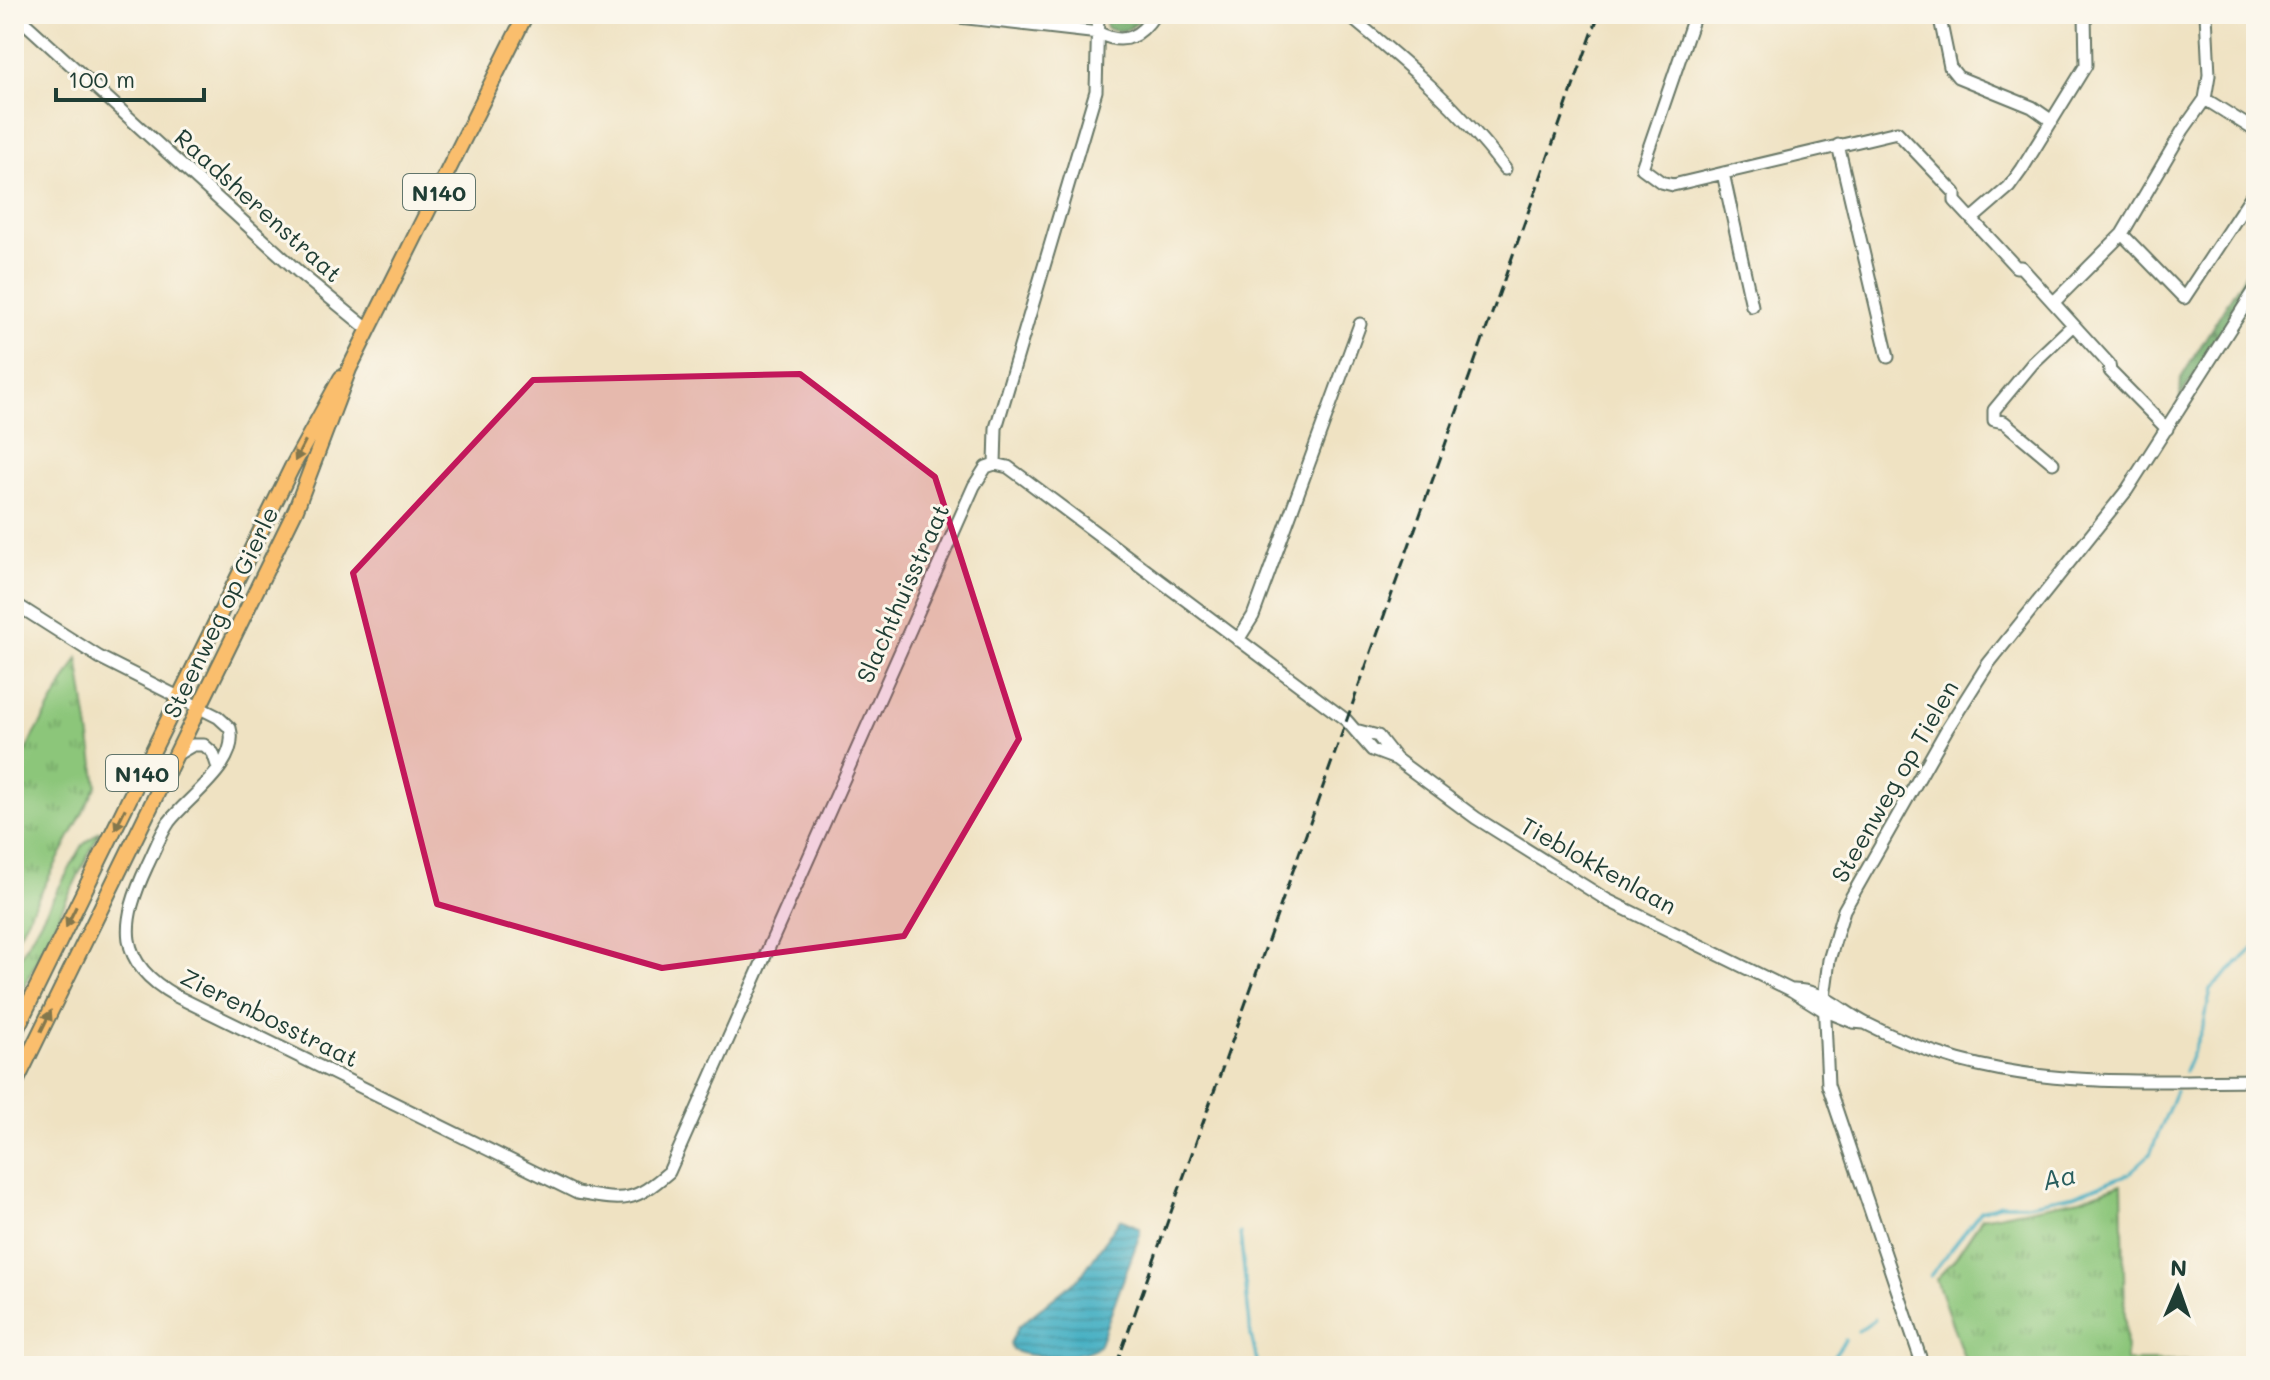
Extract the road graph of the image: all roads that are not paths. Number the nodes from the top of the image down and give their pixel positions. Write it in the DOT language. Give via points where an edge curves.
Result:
graph roads {
  1 [pos="15,14"];
  2 [pos="526,14"];
  3 [pos="932,14"];
  4 [pos="1098,14"];
  5 [pos="1155,14"];
  6 [pos="1347,14"];
  7 [pos="1695,14"];
  8 [pos="1939,14"];
  9 [pos="2085,14"];
  10 [pos="2206,14"];
  11 [pos="1099,33"];
  12 [pos="2205,99"];
  13 [pos="2052,121"];
  14 [pos="2256,131"];
  15 [pos="1838,145"];
  16 [pos="1505,169"];
  17 [pos="1723,173"];
  18 [pos="2256,189"];
  19 [pos="1972,219"];
  20 [pos="2122,234"];
  21 [pos="2256,288"];
  22 [pos="2054,302"];
  23 [pos="1752,306"];
  24 [pos="1360,324"];
  25 [pos="2073,325"];
  26 [pos="369,330"];
  27 [pos="1888,357"];
  28 [pos="349,369"];
  29 [pos="2167,429"];
  30 [pos="2053,463"];
  31 [pos="995,464"];
  32 [pos="14,603"];
  33 [pos="1238,640"];
  34 [pos="179,698"];
  35 [pos="197,707"];
  36 [pos="174,756"];
  37 [pos="218,768"];
  38 [pos="1823,1004"];
  39 [pos="14,1034"];
  40 [pos="2256,1080"];
  41 [pos="14,1086"];
  42 [pos="669,1172"];
  43 [pos="1923,1366"];
  1 -- 26 [label="street, Raadsherenstraat"];
  2 -- 26 [label="main road, Steenweg op Gierle / N140"];
  3 -- 11 [label="street"];
  4 -- 11 [label="street"];
  5 -- 11 [label="street" via="1132,39 1114,41"];
  6 -- 16 [label="street" via="1455,107"];
  7 -- 17 [label="street" via="1642,168 1668,185"];
  8 -- 13 [label="street" via="1950,67 1958,77 2032,107"];
  9 -- 13 [label="street" via="2086,65"];
  10 -- 12 [label="street"];
  11 -- 31 [label="street" via="1096,91 996,428"];
  12 -- 14 [label="street"];
  12 -- 20 [label="street"];
  13 -- 19 [label="street" via="2009,187"];
  15 -- 17 [label="street"];
  15 -- 19 [label="street" via="1897,132 1955,193 1955,201"];
  15 -- 27 [label="street"];
  17 -- 23 [label="street"];
  18 -- 20 [label="street" via="2184,298"];
  19 -- 22 [label="street"];
  20 -- 22 [label="street"];
  21 -- 29 [label="street, Steenweg op Tielen"];
  22 -- 25 [label="street"];
  24 -- 33 [label="street" via="1253,616"];
  25 -- 29 [label="street"];
  25 -- 30 [label="street" via="1994,410 1994,420 2004,422"];
  26 -- 28 [label="main road, Steenweg op Gierle / N140"];
  28 -- 34 [label="main road, Steenweg op Gierle / N140, one-way" via="292,467"];
  28 -- 35 [label="main road, Steenweg op Gierle / N140" via="296,509"];
  29 -- 38 [label="street, Steenweg op Tielen" via="2081,553 1988,664 1947,729 1844,910"];
  31 -- 33 [label="street, Tieblokkenlaan" via="1008,467"];
  31 -- 42 [label="street, Slachthuisstraat" via="986,467 974,486"];
  32 -- 34 [label="street" via="91,653"];
  33 -- 38 [label="street, Tieblokkenlaan" via="1359,731 1372,750 1396,759 1487,825 1607,900 1791,990 1812,991"];
  34 -- 35 [label="street"];
  34 -- 39 [label="main road, Steenweg op Gierle / N140, one-way"];
  35 -- 36 [label="main road, Steenweg op Gierle / N140"];
  35 -- 37 [label="street, Zierenbosstraat" via="230,728 232,747"];
  36 -- 37 [label="street" via="204,745"];
  41 -- 36 [label="main road, Steenweg op Gierle / N140, one-way"];
  37 -- 42 [label="street, Zierenbosstraat" via="169,822 131,901 131,953 147,977 577,1193 611,1199 641,1196"];
  38 -- 40 [label="street, Tieblokkenlaan" via="1958,1060 2046,1078"];
  38 -- 43 [label="street, Steenweg op Tielen" via="1828,1085"];
}
